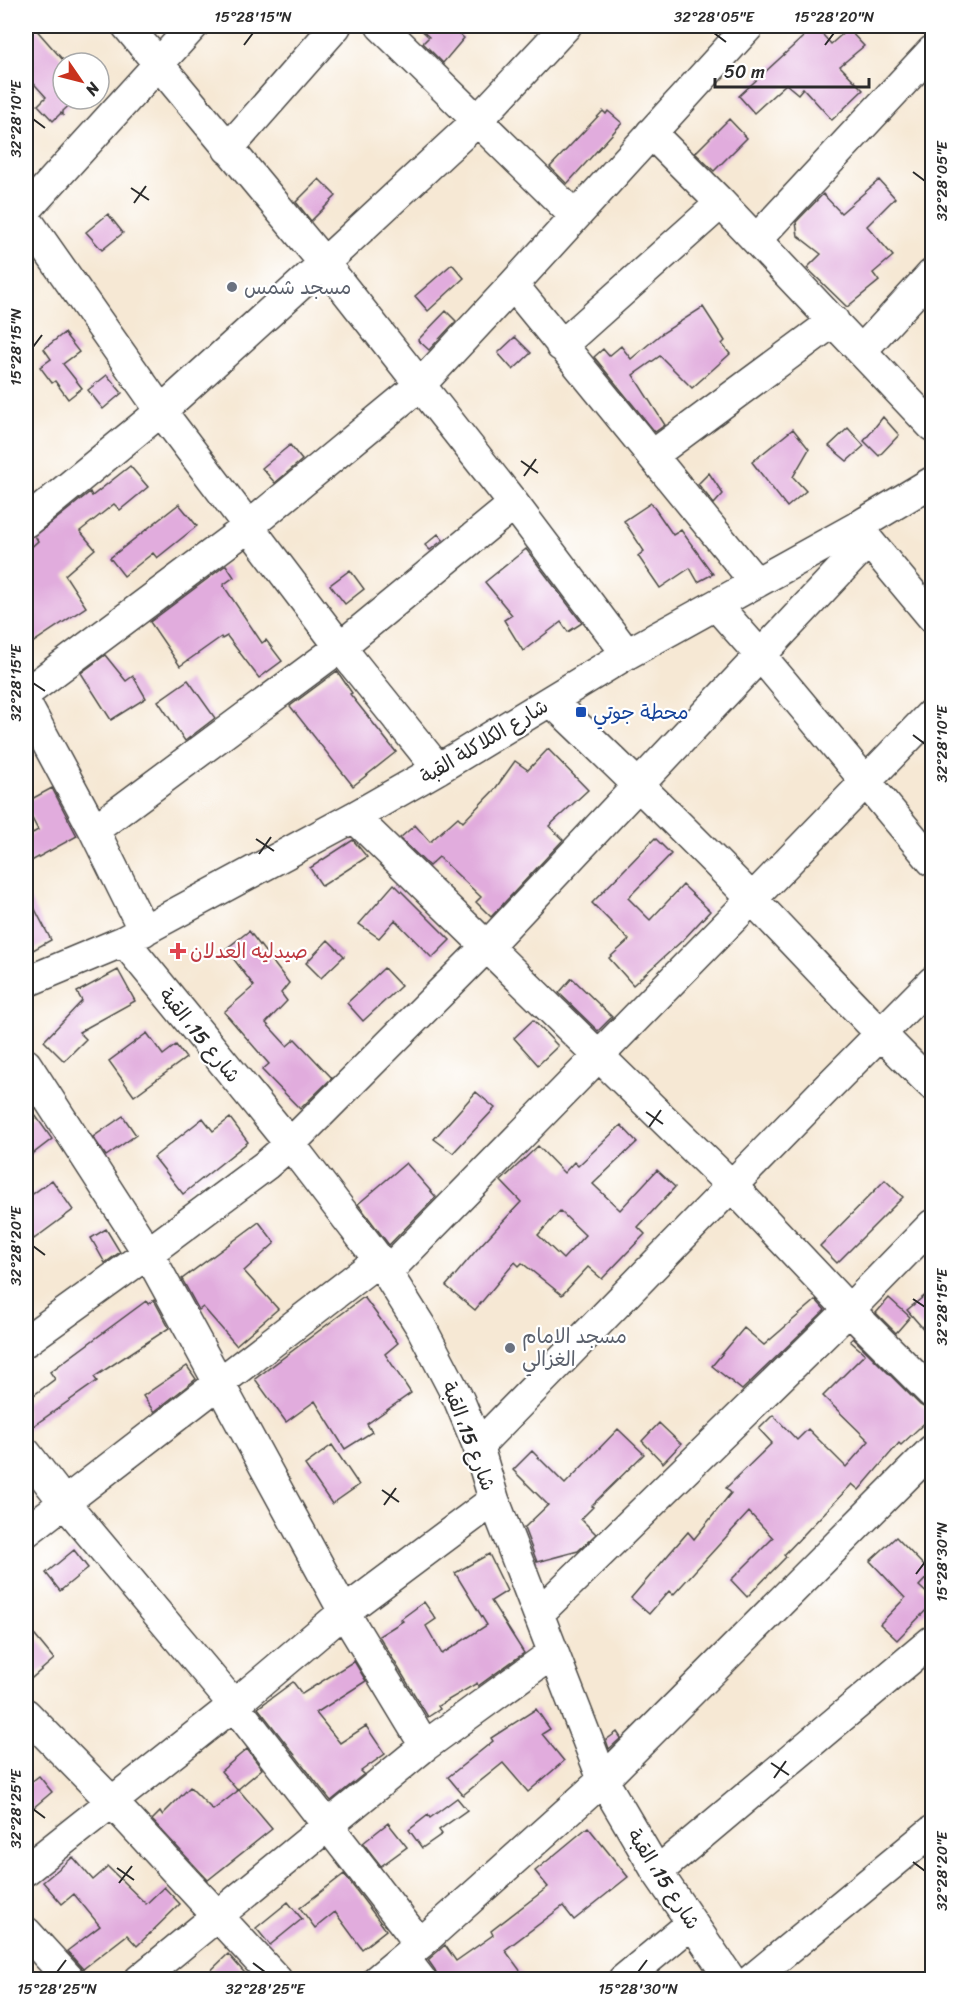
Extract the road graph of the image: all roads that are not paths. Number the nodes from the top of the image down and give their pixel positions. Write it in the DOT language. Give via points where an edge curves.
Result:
graph roads {
  1 [pos="127,26"];
  2 [pos="193,26"];
  3 [pos="336,26"];
  4 [pos="381,26"];
  5 [pos="566,26"];
  6 [pos="749,26"];
  7 [pos="933,51"];
  8 [pos="158,63"];
  9 [pos="477,121"];
  10 [pos="651,133"];
  11 [pos="228,149"];
  12 [pos="721,203"];
  13 [pos="26,210"];
  14 [pos="575,216"];
  15 [pos="26,219"];
  16 [pos="756,240"];
  17 [pos="324,263"];
  18 [pos="933,274"];
  19 [pos="513,285"];
  20 [pos="834,321"];
  21 [pos="561,345"];
  22 [pos="862,350"];
  23 [pos="420,385"];
  24 [pos="161,411"];
  25 [pos="933,426"];
  26 [pos="653,455"];
  27 [pos="933,482"];
  28 [pos="514,504"];
  29 [pos="26,522"];
  30 [pos="248,527"];
  31 [pos="862,534"];
  32 [pos="756,583"];
  33 [pos="716,605"];
  34 [pos="933,617"];
  35 [pos="340,647"];
  36 [pos="627,654"];
  37 [pos="761,656"];
  38 [pos="26,693"];
  39 [pos="551,701"];
  40 [pos="26,704"];
  41 [pos="933,713"];
  42 [pos="438,769"];
  43 [pos="865,782"];
  44 [pos="638,784"];
  45 [pos="354,817"];
  46 [pos="94,830"];
  47 [pos="933,861"];
  48 [pos="753,899"];
  49 [pos="134,936"];
  50 [pos="487,946"];
  51 [pos="27,978"];
  52 [pos="933,982"];
  53 [pos="880,1034"];
  54 [pos="598,1054"];
  55 [pos="28,1075"];
  56 [pos="933,1085"];
  57 [pos="290,1144"];
  58 [pos="732,1186"];
  59 [pos="933,1225"];
  60 [pos="148,1253"];
  61 [pos="383,1266"];
  62 [pos="849,1310"];
  63 [pos="26,1341"];
  64 [pos="218,1383"];
  65 [pos="933,1393"];
  66 [pos="478,1446"];
  67 [pos="933,1450"];
  68 [pos="26,1453"];
  69 [pos="494,1500"];
  70 [pos="64,1502"];
  71 [pos="26,1532"];
  72 [pos="344,1611"];
  73 [pos="539,1613"];
  74 [pos="933,1641"];
  75 [pos="553,1653"];
  76 [pos="234,1705"];
  77 [pos="26,1714"];
  78 [pos="425,1746"];
  79 [pos="603,1780"];
  80 [pos="113,1803"];
  81 [pos="327,1825"];
  82 [pos="933,1831"];
  83 [pos="26,1870"];
  84 [pos="657,1872"];
  85 [pos="218,1914"];
  86 [pos="692,1923"];
  87 [pos="26,1932"];
  88 [pos="415,1961"];
  89 [pos="70,1980"];
  90 [pos="139,1980"];
  91 [pos="277,1980"];
  92 [pos="377,1980"];
  93 [pos="623,1980"];
  94 [pos="731,1980"];
  95 [pos="751,1980"];
  1 -- 8 [label="street"];
  2 -- 8 [label="street"];
  3 -- 11 [label="street"];
  4 -- 9 [label="street"];
  5 -- 9 [label="street"];
  6 -- 10 [label="street"];
  7 -- 16 [label="street"];
  8 -- 11 [label="street"];
  8 -- 13 [label="street"];
  9 -- 14 [label="street"];
  9 -- 17 [label="street"];
  10 -- 12 [label="street"];
  10 -- 14 [label="street"];
  11 -- 17 [label="street"];
  12 -- 16 [label="street"];
  12 -- 21 [label="street"];
  14 -- 19 [label="street"];
  15 -- 24 [label="street"];
  16 -- 20 [label="street"];
  17 -- 23 [label="street"];
  17 -- 24 [label="street"];
  18 -- 22 [label="street"];
  19 -- 21 [label="street"];
  19 -- 23 [label="street"];
  20 -- 22 [label="street"];
  20 -- 26 [label="street"];
  21 -- 26 [label="street"];
  22 -- 25 [label="street"];
  23 -- 28 [label="street"];
  23 -- 30 [label="street"];
  24 -- 29 [label="street"];
  24 -- 30 [label="street"];
  26 -- 32 [label="street"];
  27 -- 31 [label="street, شارع الكلاكلة القبة"];
  28 -- 35 [label="street"];
  28 -- 36 [label="street"];
  30 -- 35 [label="street"];
  30 -- 38 [label="street"];
  31 -- 32 [label="street, شارع الكلاكلة القبة"];
  31 -- 34 [label="street"];
  31 -- 37 [label="street"];
  32 -- 33 [label="street, شارع الكلاكلة القبة"];
  33 -- 36 [label="street, شارع الكلاكلة القبة"];
  33 -- 37 [label="street"];
  35 -- 42 [label="street"];
  35 -- 46 [label="street"];
  36 -- 39 [label="street, شارع الكلاكلة القبة"];
  37 -- 43 [label="street"];
  37 -- 44 [label="street"];
  39 -- 42 [label="street, شارع الكلاكلة القبة"];
  39 -- 44 [label="street"];
  40 -- 46 [label="street, شارع 15، القبة"];
  41 -- 43 [label="street"];
  42 -- 45 [label="street, شارع الكلاكلة القبة"];
  43 -- 47 [label="street"];
  43 -- 48 [label="street"];
  44 -- 48 [label="street"];
  44 -- 50 [label="street"];
  45 -- 49 [label="street, شارع الكلاكلة القبة"];
  45 -- 50 [label="street"];
  46 -- 49 [label="street, شارع 15، القبة"];
  48 -- 53 [label="street"];
  48 -- 54 [label="street"];
  49 -- 51 [label="street, شارع الكلاكلة القبة"];
  49 -- 57 [label="street, شارع 15، القبة"];
  50 -- 54 [label="street"];
  50 -- 57 [label="street"];
  52 -- 53 [label="street"];
  53 -- 56 [label="street"];
  53 -- 58 [label="street"];
  54 -- 58 [label="street"];
  54 -- 61 [label="street"];
  55 -- 60 [label="street"];
  57 -- 60 [label="street"];
  57 -- 61 [label="street, شارع 15، القبة"];
  58 -- 62 [label="street"];
  58 -- 66 [label="street"];
  59 -- 62 [label="street"];
  60 -- 63 [label="street"];
  60 -- 64 [label="street"];
  61 -- 64 [label="street"];
  61 -- 66 [label="street, شارع 15، القبة" via="421,1327"];
  62 -- 65 [label="street"];
  62 -- 73 [label="street"];
  64 -- 70 [label="street"];
  64 -- 72 [label="street"];
  66 -- 69 [label="street, شارع 15، القبة"];
  67 -- 79 [label="street"];
  68 -- 70 [label="street"];
  69 -- 72 [label="street"];
  69 -- 73 [label="street, شارع 15، القبة"];
  70 -- 71 [label="street"];
  70 -- 76 [label="street"];
  72 -- 76 [label="street"];
  72 -- 78 [label="street"];
  73 -- 75 [label="street, شارع 15، القبة"];
  74 -- 84 [label="street"];
  75 -- 78 [label="street"];
  75 -- 79 [label="street, شارع 15، القبة"];
  76 -- 80 [label="street"];
  76 -- 81 [label="street"];
  77 -- 80 [label="street"];
  78 -- 81 [label="street"];
  79 -- 84 [label="street, شارع 15، القبة"];
  79 -- 88 [label="street"];
  80 -- 83 [label="street"];
  80 -- 85 [label="street"];
  81 -- 85 [label="street"];
  81 -- 88 [label="street"];
  82 -- 95 [label="street"];
  84 -- 86 [label="street, شارع 15، القبة"];
  85 -- 90 [label="street"];
  85 -- 91 [label="street"];
  86 -- 93 [label="street"];
  86 -- 94 [label="street, شارع 15، القبة"];
  87 -- 89 [label="street"];
  88 -- 92 [label="street"];
}
